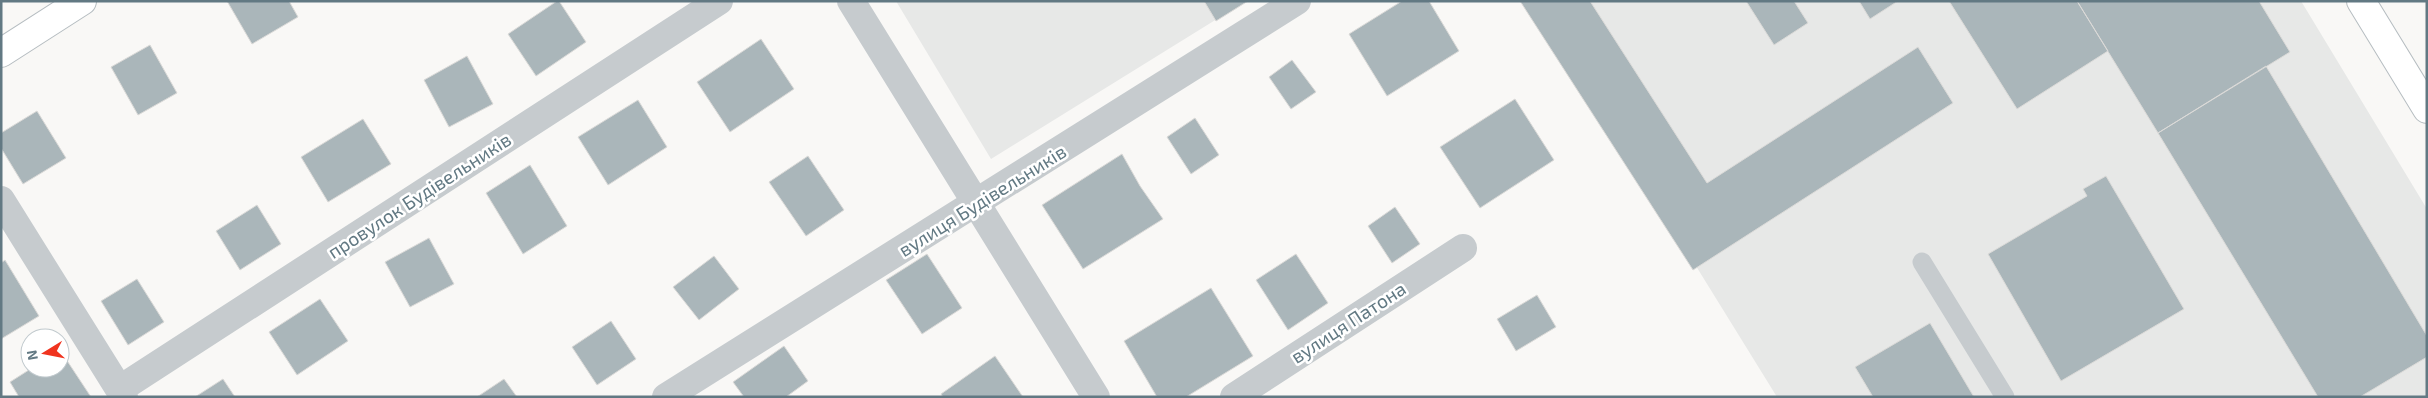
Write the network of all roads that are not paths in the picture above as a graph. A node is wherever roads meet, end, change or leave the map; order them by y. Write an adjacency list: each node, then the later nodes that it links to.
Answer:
1 (82, 1): 6 (street)
2 (719, 1): 12 (street, провулок Будівельників)
3 (851, 1): 9 (street)
4 (1297, 1): 9 (street, вулиця Будівельників)
5 (2360, 1): 7 (street)
6 (1, 53)
7 (2427, 109)
8 (1, 200): 12 (street, провулок Будівельників)
9 (976, 204): 13 (street, вулиця Будівельників); 14 (street)
10 (1463, 248): 15 (street, вулиця Патона)
11 (1922, 262): 16 (lane)
12 (122, 393)
13 (666, 397)
14 (1096, 397)
15 (1234, 397)
16 (2005, 397)

